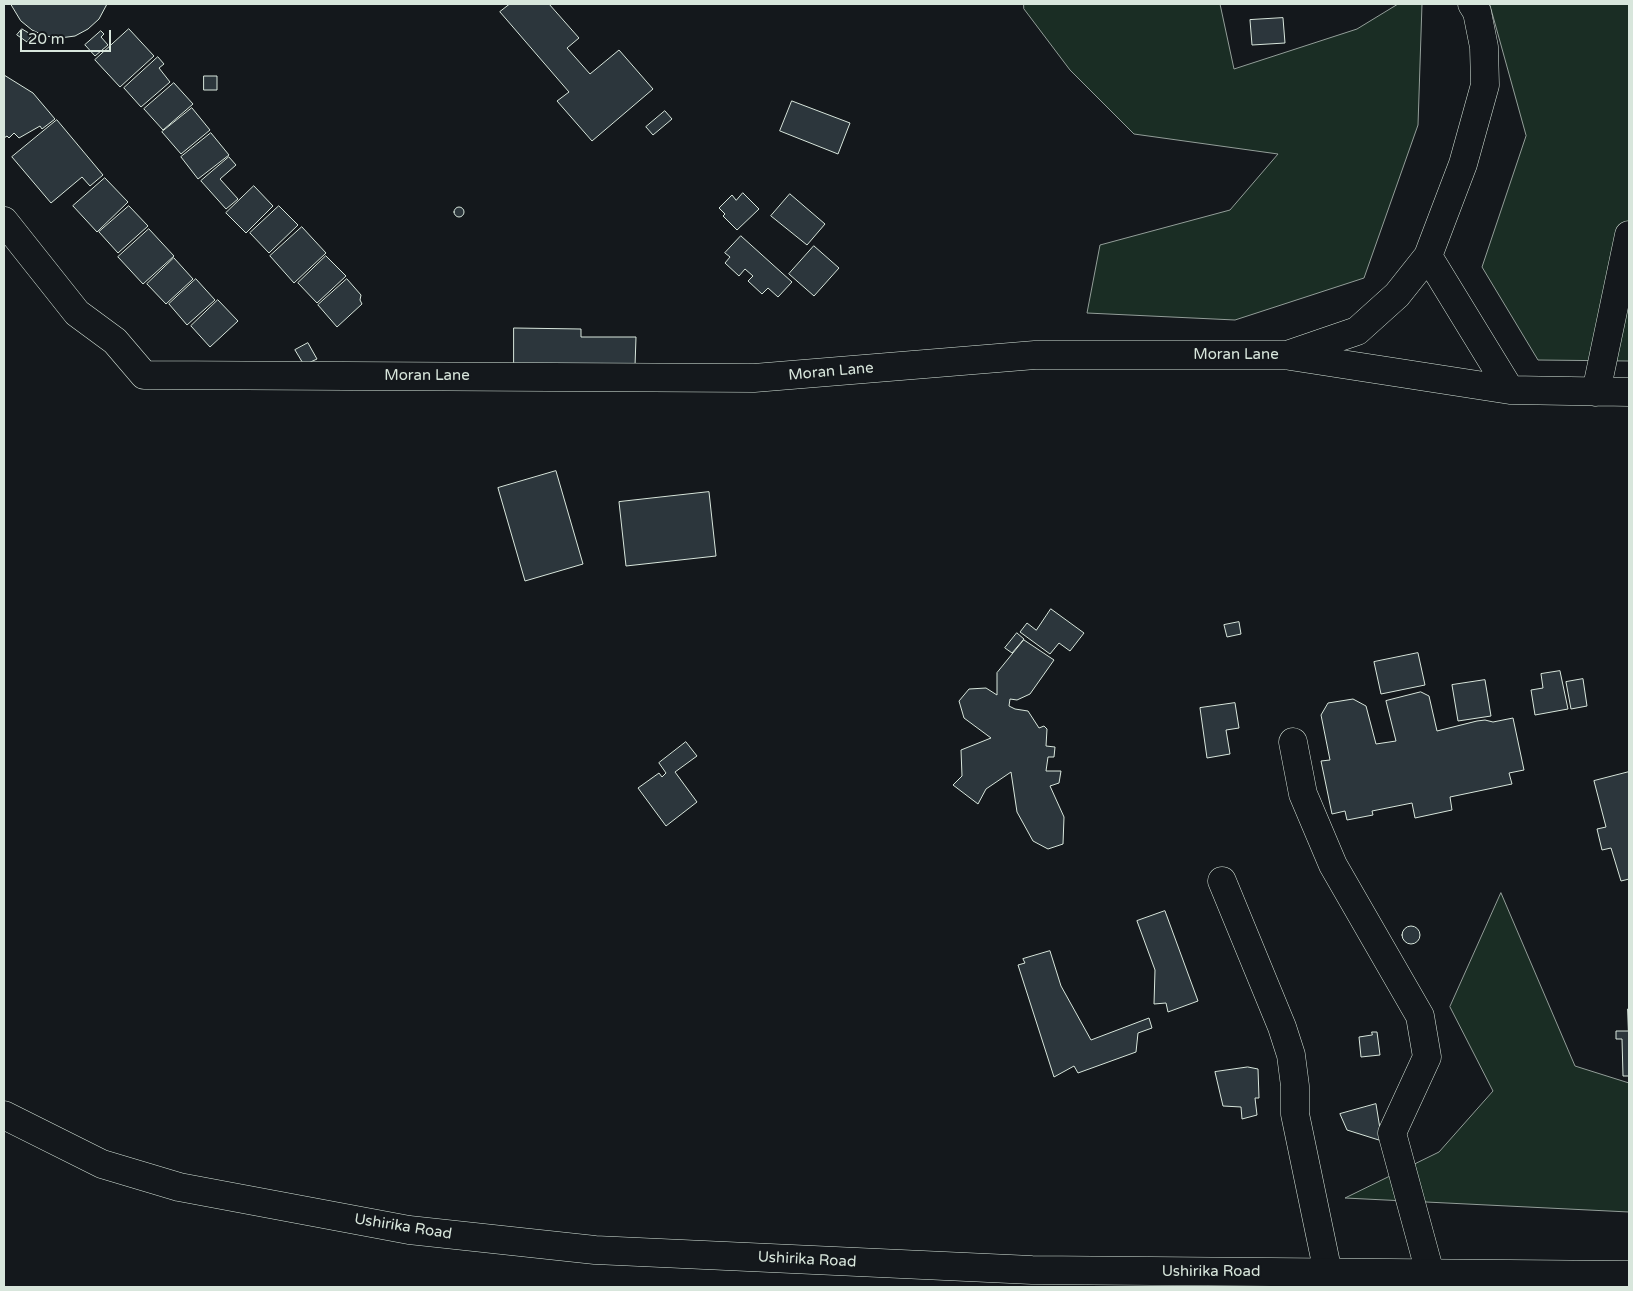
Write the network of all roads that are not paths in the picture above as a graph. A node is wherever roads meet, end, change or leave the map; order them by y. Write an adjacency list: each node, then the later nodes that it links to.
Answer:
1 (1472, 4): 4 (street, Moran Lane)
2 (4, 221): 5 (street, Moran Lane)
3 (1629, 235): 7 (street)
4 (1428, 256): 5 (street, Moran Lane); 6 (street)
5 (1287, 355): 6 (street)
6 (1510, 390): 7 (street)
7 (1596, 392): 8 (street)
8 (1629, 392)
9 (1293, 742): 13 (street)
10 (1222, 881): 12 (street)
11 (4, 1116): 12 (street, Ushirika Road)
12 (1328, 1273): 13 (street, Ushirika Road)
13 (1430, 1273): 14 (street, Ushirika Road)
14 (1629, 1275)

